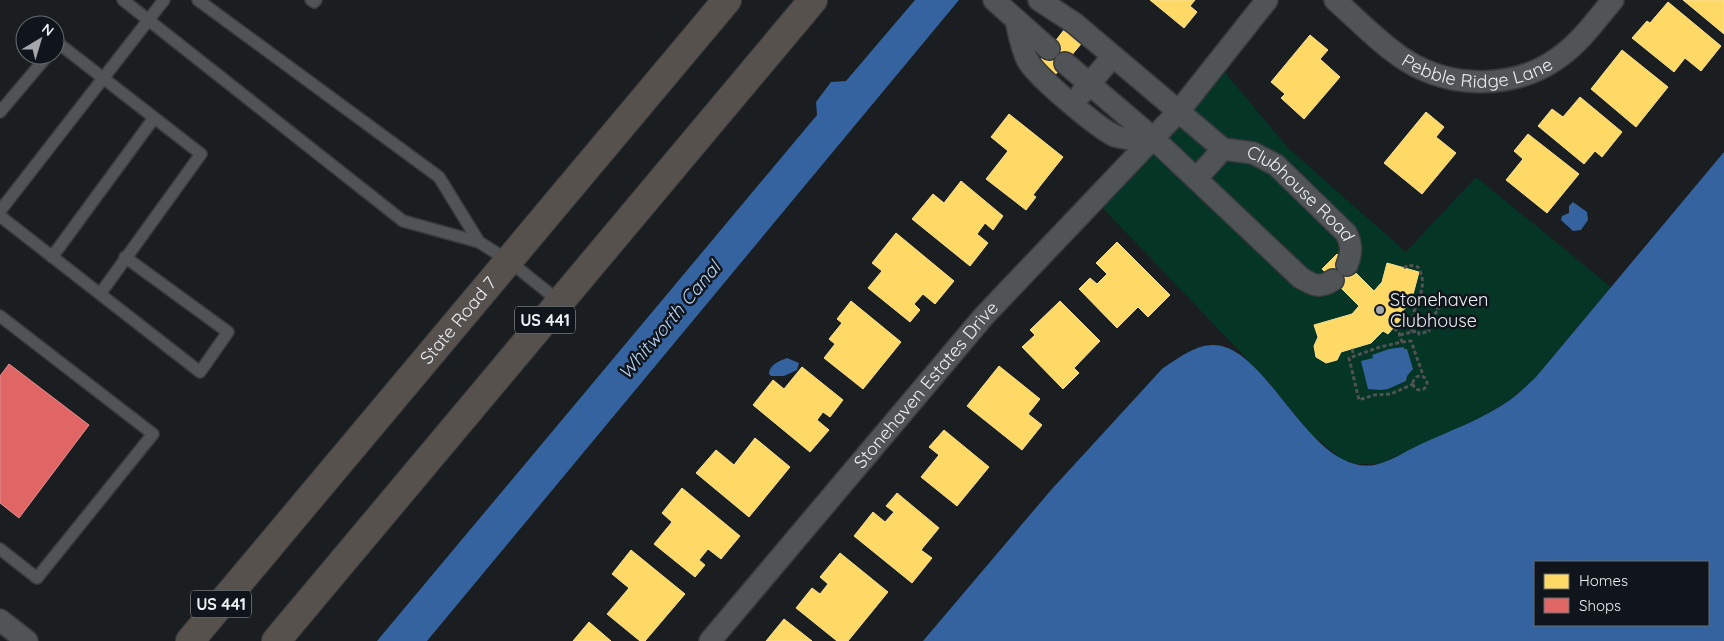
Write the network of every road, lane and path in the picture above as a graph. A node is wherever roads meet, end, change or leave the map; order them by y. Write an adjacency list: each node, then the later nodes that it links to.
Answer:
1 (123, 0): 15 (lane)
2 (164, 0): 15 (lane)
3 (198, 0): 33 (lane)
4 (310, 0): 5 (lane)
5 (316, 0)
6 (727, 0): 36 (main road, State Road 7 / US 441)
7 (794, 0): 23 (main road)
8 (813, 0): 23 (main road, US 441)
9 (994, 0): 14 (street)
10 (1039, 0): 18 (street)
11 (1267, 0): 26 (street, Stonehaven Estates Drive)
12 (1335, 0): 13 (street, Pebble Ridge Lane)
13 (1613, 0)
14 (1016, 20): 17 (street); 24 (street)
15 (148, 21): 21 (lane); 33 (lane)
16 (65, 48): 21 (lane)
17 (1049, 50)
18 (1113, 56): 22 (street); 26 (street)
19 (1065, 63): 22 (street)
20 (40, 65): 25 (lane)
21 (104, 78): 27 (lane); 31 (lane)
22 (1090, 84): 24 (street); 28 (street)
23 (742, 86): 42 (main road, US 441)
24 (1073, 104): 28 (street)
25 (0, 112)
26 (1179, 112): 28 (street, Stonehaven Estates Drive); 29 (street, Clubhouse Road)
27 (154, 118): 34 (lane); 35 (lane)
28 (1154, 139): 30 (street); 59 (street, Stonehaven Estates Drive)
29 (1223, 149): 30 (street, Clubhouse Road); 37 (street, Clubhouse Road)
30 (1196, 179): 39 (street)
31 (0, 211)
32 (0, 216): 34 (lane)
33 (479, 242): 36 (lane)
34 (52, 257): 40 (lane)
35 (125, 257): 40 (lane); 40 (lane)
36 (509, 261): 42 (lane); 52 (main road, State Road 7 / US 441)
37 (1347, 265)
38 (1404, 268): 41 (path)
39 (1333, 280)
40 (100, 294)
41 (1421, 294): 45 (path); 45 (path)
42 (560, 302): 58 (main road, US 441)
43 (0, 316): 53 (lane)
44 (1394, 328): 46 (path)
45 (1412, 332): 46 (path)
46 (1400, 335): 47 (path)
47 (1402, 342): 49 (path); 50 (path)
48 (1352, 349): 49 (path)
49 (1354, 356): 51 (path)
50 (1423, 376): 51 (path); 51 (path)
51 (1413, 384)
52 (309, 498): 56 (main road, State Road 7 / US 441); 57 (main road)
53 (0, 549)
54 (0, 620): 55 (street)
55 (27, 641)
56 (190, 641)
57 (215, 641)
58 (276, 641)
59 (710, 641)

